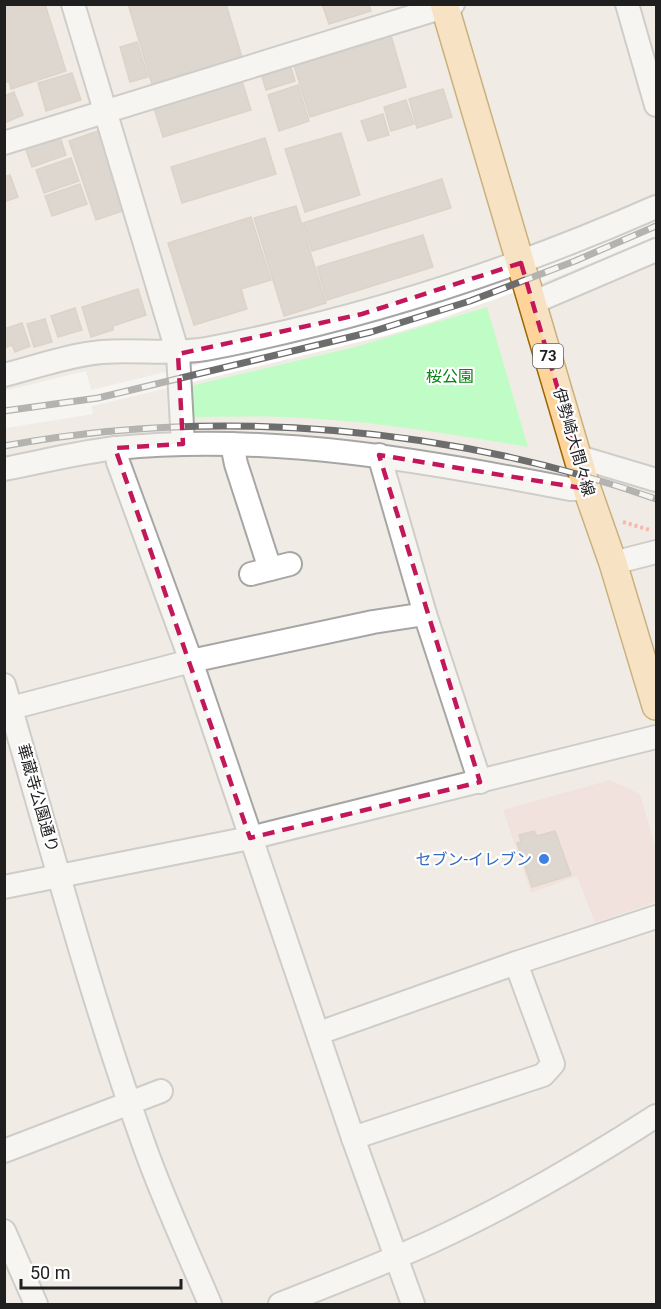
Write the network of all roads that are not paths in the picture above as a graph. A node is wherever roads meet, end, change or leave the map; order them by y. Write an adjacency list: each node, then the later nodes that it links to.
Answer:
1 (73, 4): 5 (street)
2 (627, 4): 4 (street)
3 (447, 5): 5 (street); 9 (main road, 伊勢崎大間々線 / 73)
4 (657, 105)
5 (105, 111): 6 (street); 11 (street)
6 (4, 142)
7 (657, 207): 9 (street)
8 (657, 250): 10 (street)
9 (521, 263): 10 (main road, 伊勢崎大間々線 / 73); 11 (street)
10 (532, 303): 17 (main road, 伊勢崎大間々線 / 73)
11 (178, 354): 12 (street); 13 (street)
12 (4, 375)
13 (183, 444): 14 (street); 15 (street)
14 (232, 444): 16 (street); 23 (street)
15 (115, 448): 18 (street); 25 (street)
16 (379, 454): 20 (street); 24 (street)
17 (579, 457): 19 (street); 20 (main road, 伊勢崎大間々線 / 73)
18 (4, 469)
19 (657, 480)
20 (587, 489): 22 (main road, 伊勢崎大間々線 / 73)
21 (657, 552): 22 (street)
22 (613, 563): 27 (main road, 伊勢崎大間々線 / 73)
23 (270, 569)
24 (425, 614): 25 (street); 30 (street)
25 (191, 661): 28 (street); 31 (street)
26 (4, 685): 28 (street, 華蔵寺公園通り)
27 (657, 706)
28 (11, 708): 32 (street, 華蔵寺公園通り)
29 (657, 737): 30 (street)
30 (480, 782): 31 (street)
31 (250, 838): 32 (street); 36 (street)
32 (60, 876): 33 (street); 38 (street, 華蔵寺公園通り)
33 (4, 887)
34 (657, 917): 35 (street)
35 (516, 963): 36 (street); 40 (street)
36 (319, 1032): 40 (street)
37 (162, 1091): 38 (street)
38 (129, 1102): 41 (street); 45 (street, 華蔵寺公園通り)
39 (657, 1116): 43 (street)
40 (353, 1138): 43 (street)
41 (4, 1151)
42 (4, 1231): 44 (street)
43 (395, 1258): 46 (street); 47 (street)
44 (36, 1305)
45 (210, 1305)
46 (280, 1305)
47 (413, 1305)

